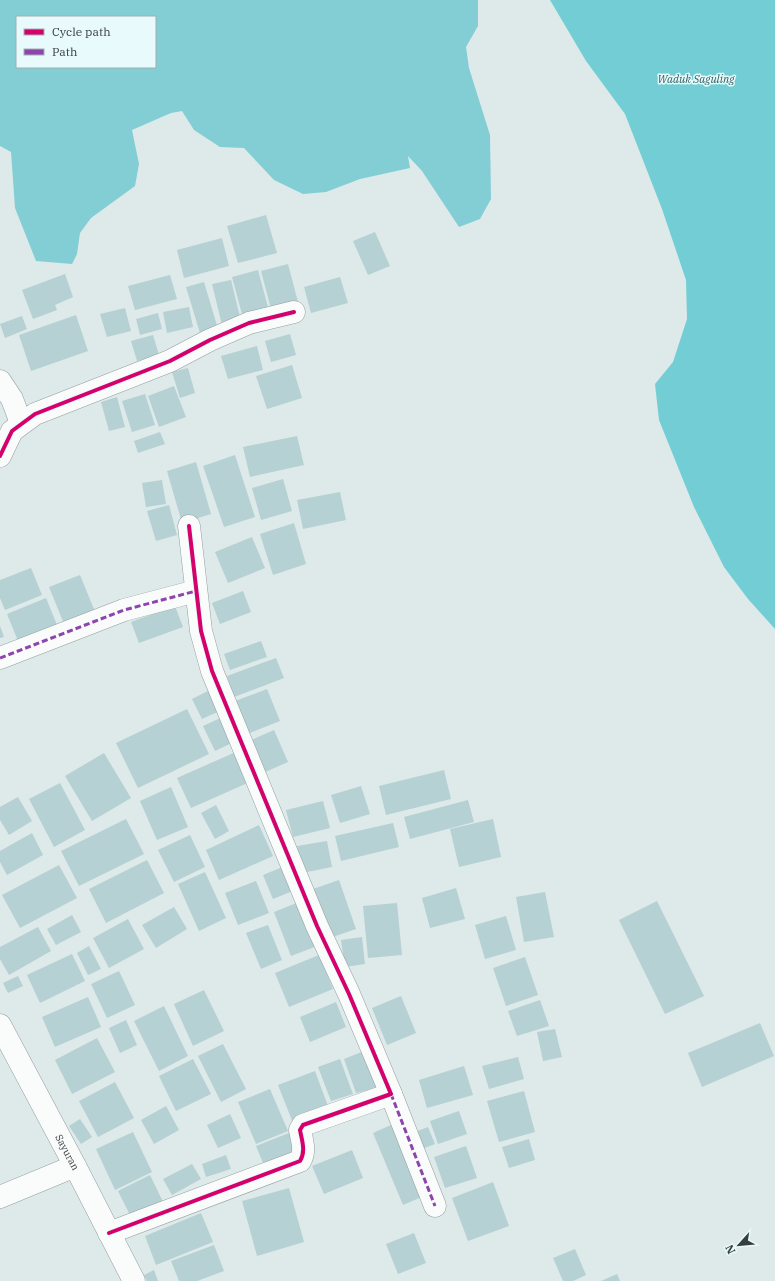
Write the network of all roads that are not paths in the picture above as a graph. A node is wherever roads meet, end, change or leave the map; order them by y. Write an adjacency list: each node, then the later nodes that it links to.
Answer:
1 (294, 312): 3 (street)
2 (0, 381): 3 (street)
3 (21, 423): 4 (street)
4 (0, 456)
5 (189, 526): 6 (street)
6 (196, 591): 7 (street); 9 (street)
7 (0, 658)
8 (0, 1025): 10 (street, Sayuran)
9 (391, 1094): 12 (street); 13 (street)
10 (75, 1166): 11 (street); 13 (street, Sayuran)
11 (0, 1197)
12 (435, 1206)
13 (109, 1233): 14 (street, Sayuran)
14 (134, 1281)

